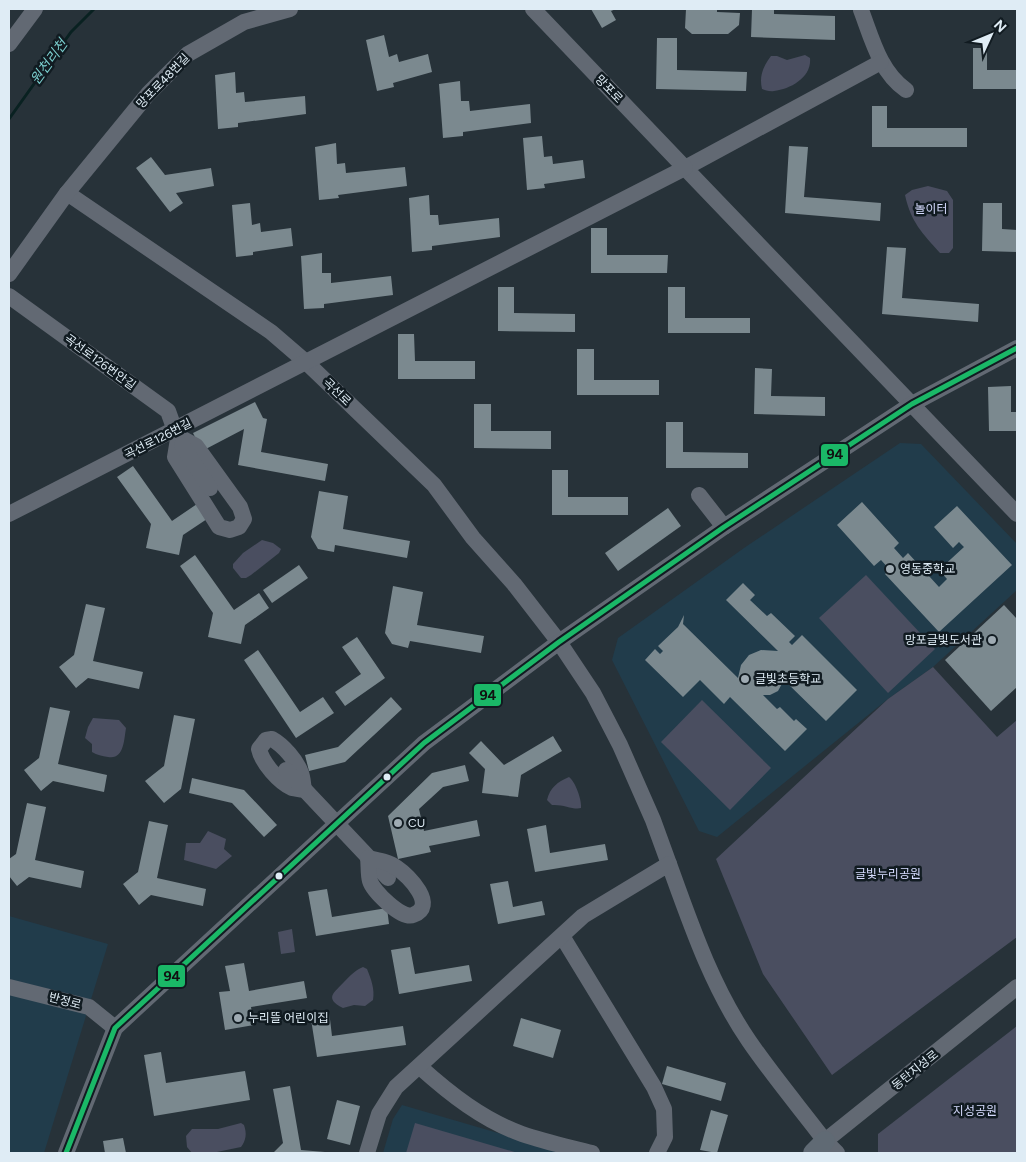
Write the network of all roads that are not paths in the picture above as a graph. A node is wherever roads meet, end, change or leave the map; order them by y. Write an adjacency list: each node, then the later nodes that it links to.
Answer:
1 (35, 9): 5 (street)
2 (290, 9): 9 (street, 망포로48번길)
3 (533, 9): 8 (street, 망포로)
4 (861, 10): 6 (street)
5 (9, 44)
6 (881, 62): 7 (street); 8 (street, 곡선로126번길)
7 (906, 90)
8 (685, 168): 13 (street, 곡선로126번길); 14 (street, 망포로)
9 (67, 193): 10 (street); 13 (street, 곡선로)
10 (9, 274)
11 (9, 296): 15 (street, 곡선로126번안길)
12 (1017, 348): 14 (street)
13 (307, 363): 15 (street, 곡선로126번길); 21 (street, 곡선로)
14 (912, 404): 19 (street, 망포로); 20 (street)
15 (175, 433): 15 (street); 16 (street, 곡선로126번안길); 18 (street, 곡선로126번길)
16 (210, 488)
17 (700, 495): 20 (street)
18 (9, 514)
19 (1017, 514)
20 (724, 527): 21 (street)
21 (559, 642): 23 (street); 24 (street, 곡선로)
22 (286, 770): 23 (street)
23 (336, 824): 25 (street); 29 (street)
24 (669, 864): 26 (street); 31 (street, 곡선로)
25 (388, 878)
26 (562, 936): 30 (street); 35 (street)
27 (9, 987): 29 (street, 반정로)
28 (1017, 988): 31 (street, 동탄지성로)
29 (115, 1028): 32 (street)
30 (420, 1067): 33 (street); 34 (street)
31 (825, 1149)
32 (66, 1153)
33 (367, 1153)
34 (592, 1153)
35 (657, 1153)

